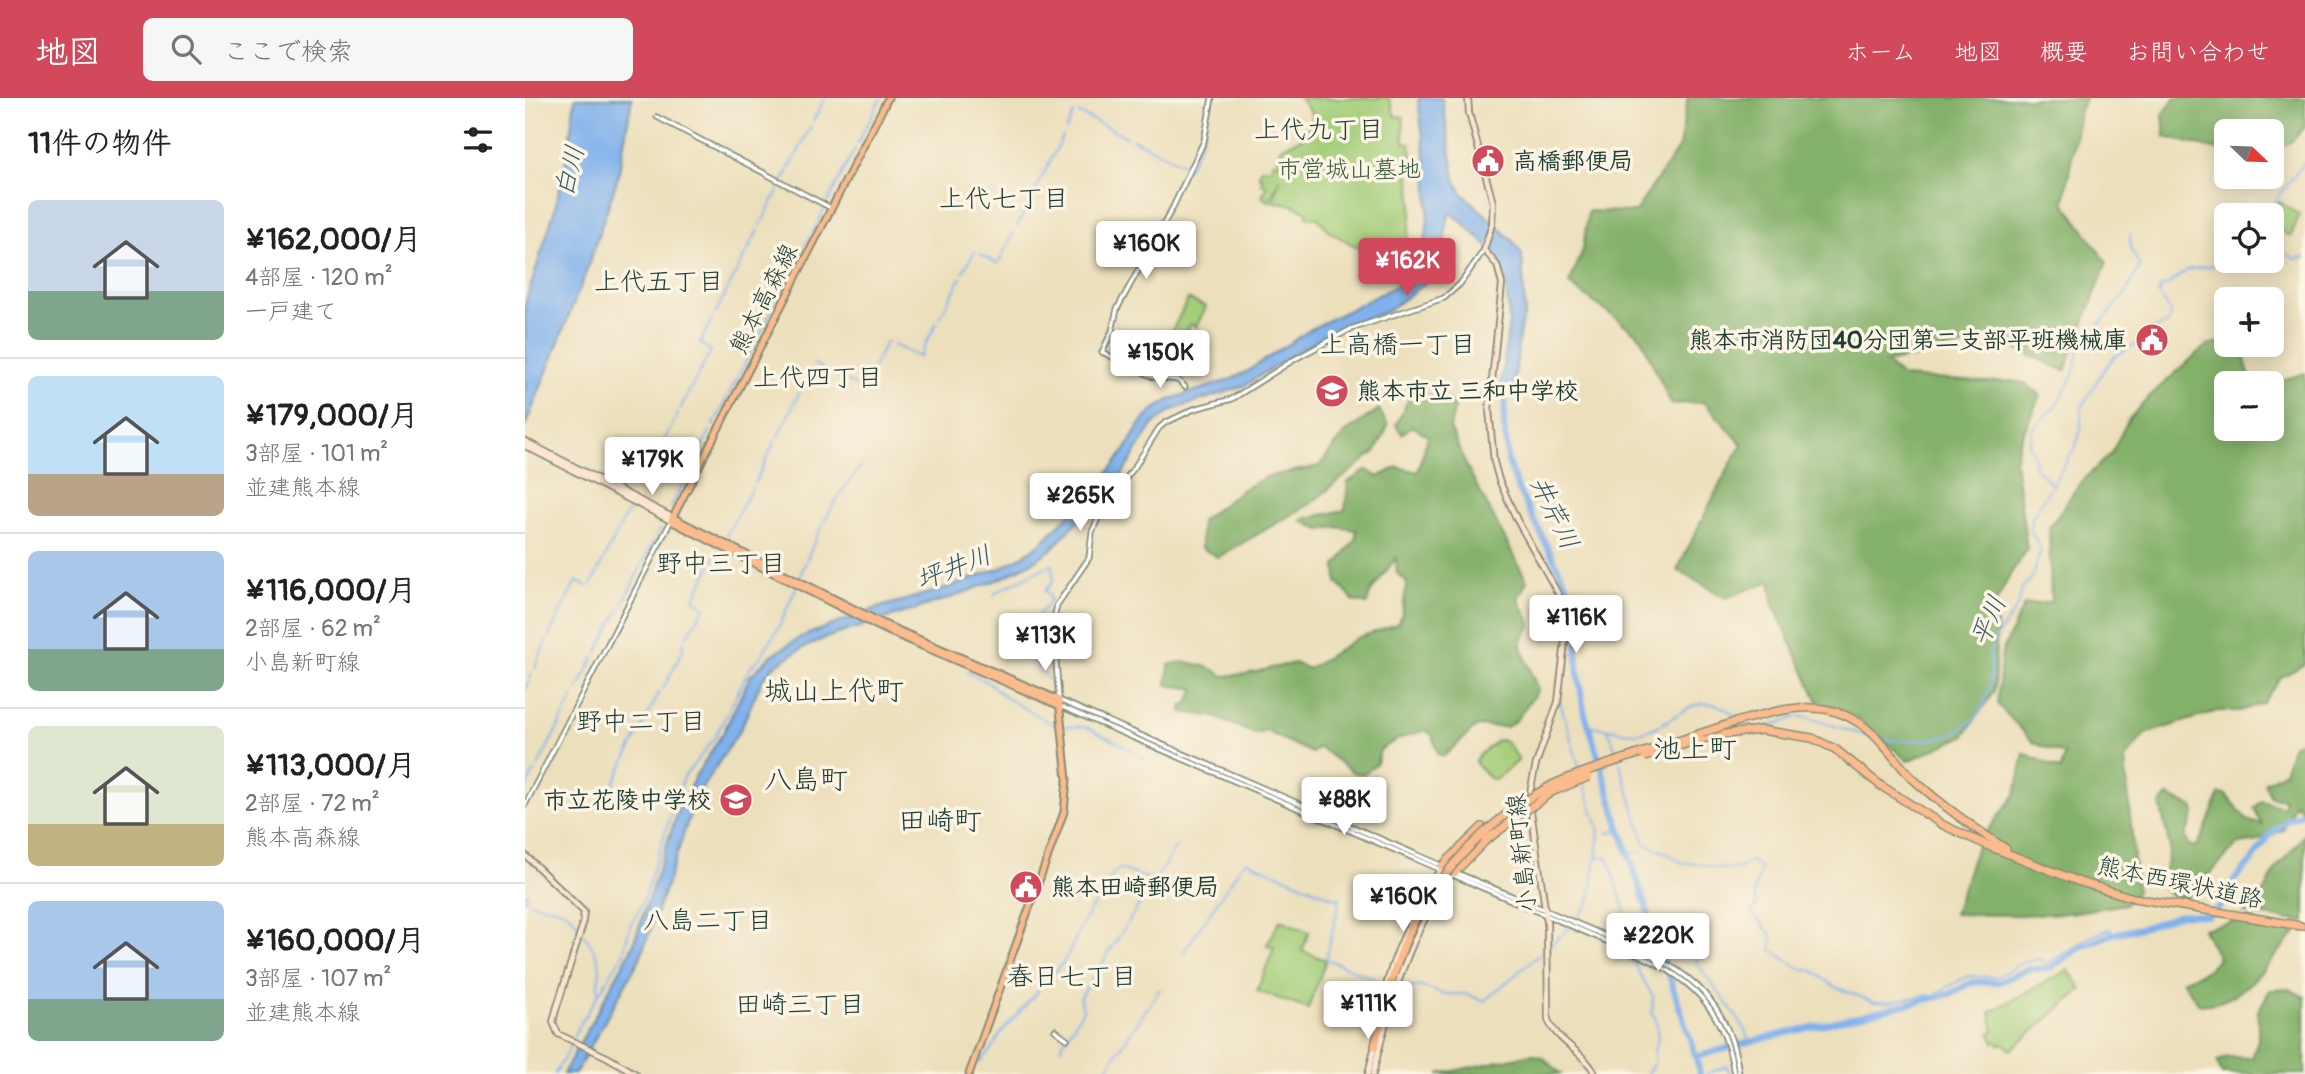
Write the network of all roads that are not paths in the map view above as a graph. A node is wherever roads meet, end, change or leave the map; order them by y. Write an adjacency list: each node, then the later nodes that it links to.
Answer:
1 (888, 98): 5 (main road, 熊本高森線)
2 (1212, 98): 7 (street)
3 (1468, 98): 6 (main road)
4 (657, 117): 5 (street)
5 (831, 208): 9 (main road, 熊本高森線)
6 (1485, 248): 11 (street); 18 (main road, 小島新町線)
7 (1185, 387)
8 (525, 444): 9 (main road)
9 (671, 519): 10 (main road); 10 (main road); 13 (street)
10 (885, 627): 11 (main road)
11 (1060, 703): 16 (street); 26 (main road)
12 (1555, 787): 15 (highway, bridge); 15 (highway, bridge); 16 (highway, bridge); 17 (highway, bridge); 19 (highway, bridge)
13 (525, 805)
14 (525, 855): 25 (main road)
15 (2015, 855): 20 (highway, 熊本西環状道路)
16 (1441, 868): 17 (street); 24 (main road)
17 (1454, 874): 18 (street); 21 (main road)
18 (1545, 912): 28 (main road, 小島新町線); 29 (street)
19 (1418, 918): 21 (highway); 24 (highway)
20 (2301, 926)
21 (1387, 1014): 27 (main road)
22 (1055, 1030): 23 (street)
23 (1067, 1039)
24 (1375, 1046): 27 (main road)
25 (636, 1074)
26 (969, 1074)
27 (1371, 1074)
28 (1595, 1074)
29 (1737, 1074)

